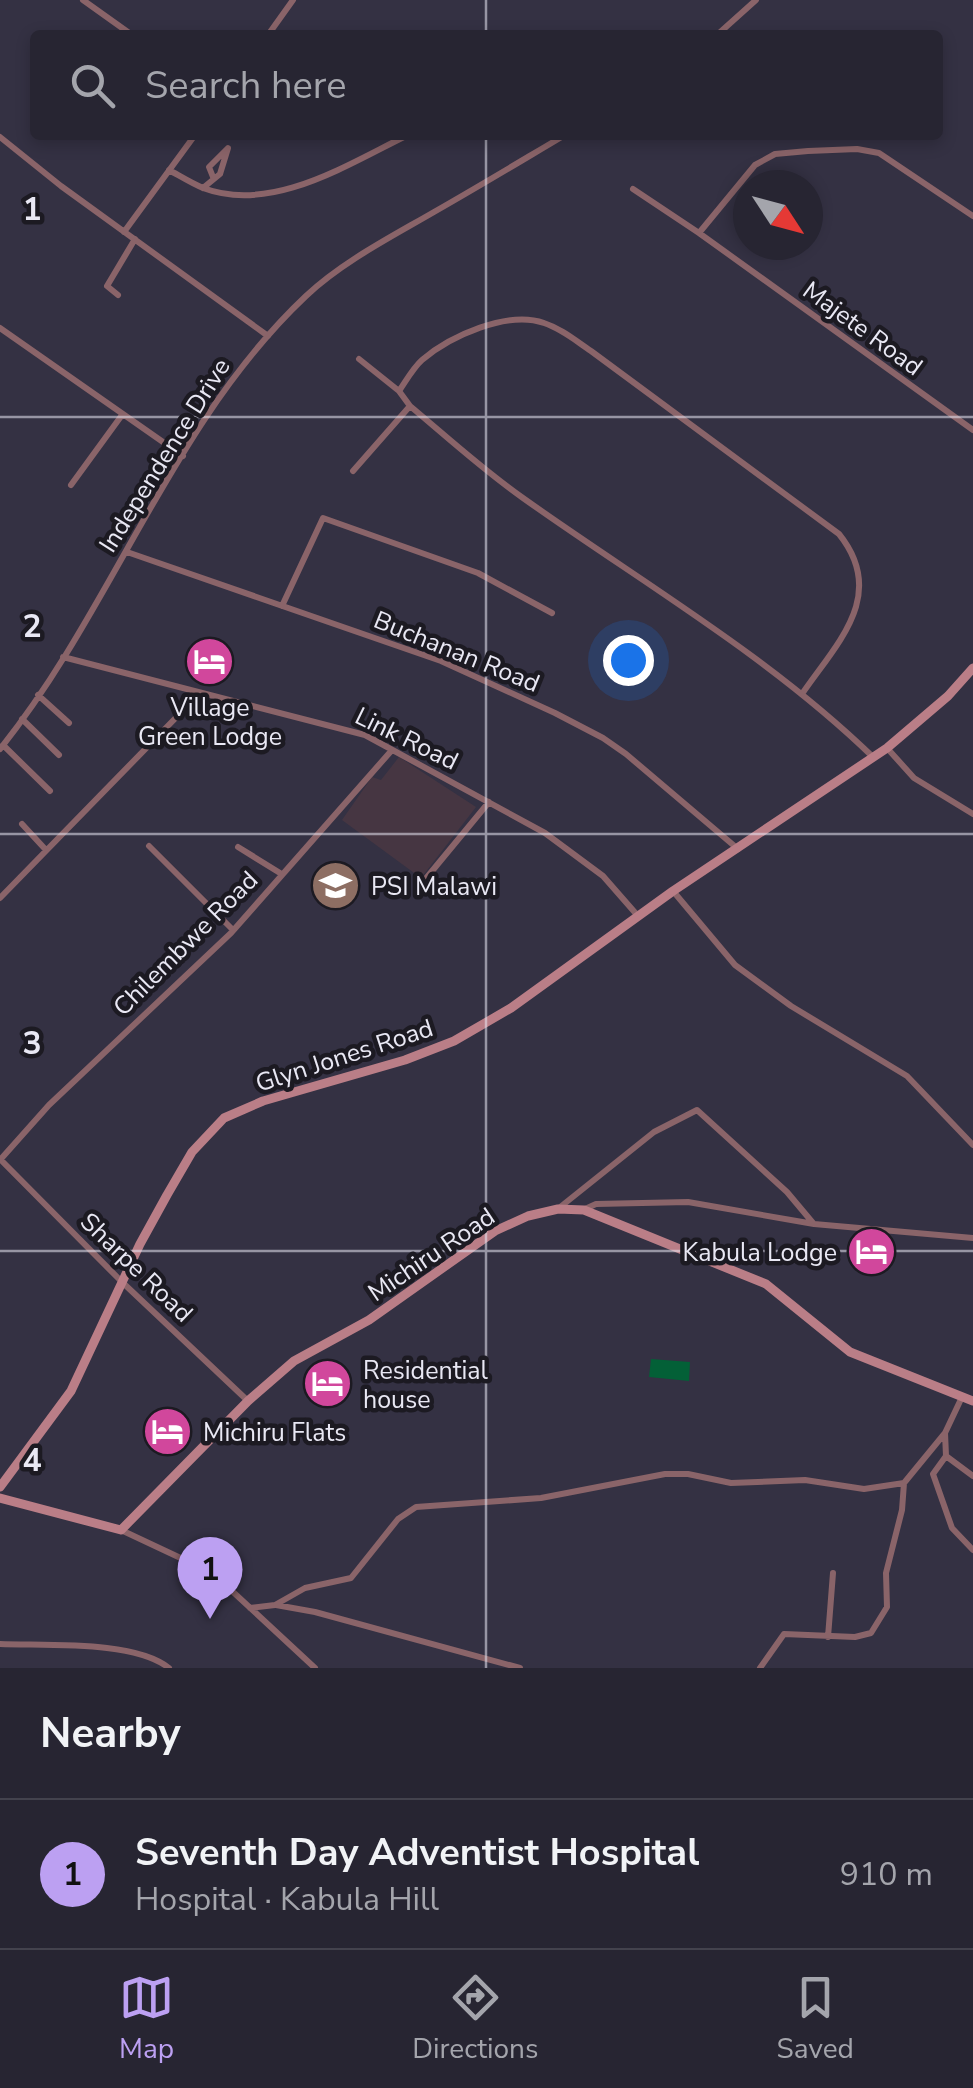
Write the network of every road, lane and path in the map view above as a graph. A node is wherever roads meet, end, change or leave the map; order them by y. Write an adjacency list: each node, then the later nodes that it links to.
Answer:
1 (83, 0): 4 (street)
2 (292, 0): 5 (street)
3 (756, 0): 6 (street)
4 (125, 30)
5 (271, 30)
6 (723, 30)
7 (0, 138): 16 (street)
8 (191, 140): 11 (street)
9 (398, 140): 13 (street)
10 (557, 140): 21 (street, Independence Drive)
11 (169, 170): 13 (street); 16 (street)
12 (213, 177): 13 (street)
13 (204, 188)
14 (633, 189): 17 (street, Majete Road)
15 (973, 216): 17 (street)
16 (124, 232): 18 (street)
17 (699, 232): 26 (street, Majete Road)
18 (135, 239): 19 (street); 21 (street)
19 (118, 295)
20 (0, 328): 25 (street)
21 (268, 336): 27 (street, Independence Drive)
22 (359, 359): 23 (street)
23 (400, 391): 24 (street); 36 (street)
24 (410, 406): 28 (street); 36 (street)
25 (122, 414): 27 (street); 29 (street)
26 (973, 430)
27 (182, 456): 30 (street, Independence Drive)
28 (354, 471)
29 (71, 485)
30 (126, 552): 31 (street, Buchanan Road); 33 (street, Independence Drive)
31 (282, 606): 32 (street); 51 (street, Buchanan Road)
32 (552, 613)
33 (64, 657): 35 (street, Link Road); 37 (street, Independence Drive)
34 (973, 668): 41 (street, Glyn Jones Road)
35 (200, 693): 42 (street, Link Road); 52 (street)
36 (802, 694): 44 (street)
37 (38, 695): 38 (street, Independence Drive); 39 (street)
38 (22, 719): 40 (street, Independence Drive); 43 (street)
39 (70, 724)
40 (2, 747): 45 (street)
41 (887, 748): 44 (street, Glyn Jones Road); 47 (street)
42 (392, 750): 46 (street, Link Road); 53 (street, Chilembwe Road)
43 (60, 754)
44 (873, 757): 51 (street, Glyn Jones Road)
45 (50, 790)
46 (489, 802): 54 (street); 57 (street, Link Road)
47 (973, 814)
48 (22, 824): 52 (street)
49 (149, 846): 58 (street)
50 (238, 847): 53 (street)
51 (738, 849): 55 (street, Glyn Jones Road)
52 (46, 850): 56 (street)
53 (280, 873): 58 (street, Chilembwe Road)
54 (423, 882)
55 (673, 891): 57 (street, Glyn Jones Road); 59 (street)
56 (0, 898)
57 (638, 916): 65 (street, Glyn Jones Road)
58 (233, 930): 60 (street, Chilembwe Road)
59 (973, 1145)
60 (0, 1160): 65 (street, Sharpe Road)
61 (558, 1208): 62 (street, Michiru Road); 63 (street); 67 (street, Michiru Road)
62 (584, 1210): 63 (street); 66 (street, Michiru Road)
63 (814, 1224): 64 (street)
64 (973, 1238)
65 (122, 1282): 67 (street, Sharpe Road); 72 (street, Glyn Jones Road)
66 (968, 1399): 68 (street)
67 (248, 1401): 74 (street, Michiru Road)
68 (945, 1432): 69 (street); 71 (street)
69 (946, 1456): 70 (street); 75 (street)
70 (973, 1476)
71 (904, 1483): 77 (street); 79 (street)
72 (0, 1487)
73 (0, 1498): 74 (street)
74 (120, 1530): 78 (street)
75 (973, 1550)
76 (833, 1574): 79 (street)
77 (275, 1605): 78 (street); 83 (street)
78 (250, 1608): 82 (street)
79 (828, 1636): 84 (street)
80 (0, 1644): 81 (street)
81 (169, 1668)
82 (314, 1668)
83 (520, 1668)
84 (760, 1668)

